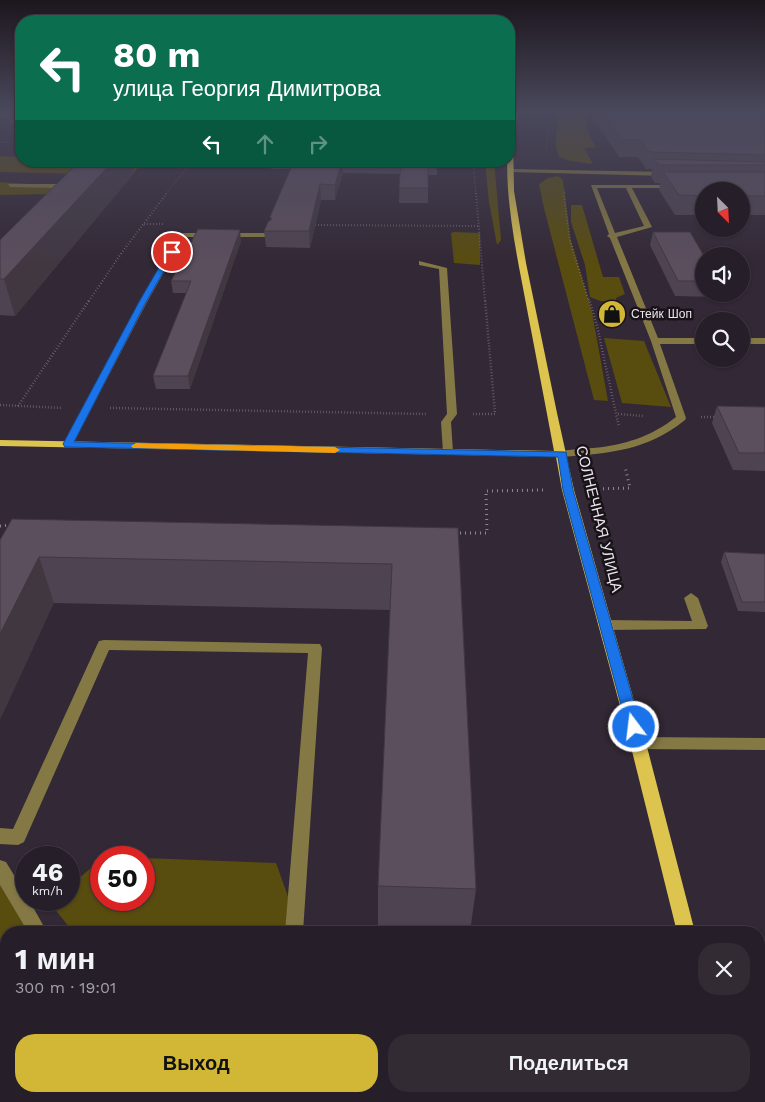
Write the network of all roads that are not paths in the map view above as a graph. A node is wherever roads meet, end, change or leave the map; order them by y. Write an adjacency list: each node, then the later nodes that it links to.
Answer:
1 (511, 167): 2 (main road, СОЛНЕЧНАЯ УЛИЦА)
2 (511, 170): 3 (street); 20 (main road, СОЛНЕЧНАЯ УЛИЦА)
3 (667, 174): 4 (street); 7 (street)
4 (677, 174)
5 (10, 185): 9 (street)
6 (628, 186): 7 (street); 11 (street); 11 (street)
7 (677, 186): 8 (street)
8 (687, 186)
9 (52, 194)
10 (268, 235): 18 (street)
11 (611, 236): 13 (street)
12 (422, 264): 19 (street)
13 (655, 341): 14 (street); 20 (street)
14 (695, 341)
15 (750, 341): 16 (street)
16 (765, 341)
17 (1, 444): 18 (main road)
18 (68, 444): 19 (main road)
19 (448, 452): 20 (main road)
20 (562, 454): 22 (main road, СОЛНЕЧНАЯ УЛИЦА)
21 (690, 598): 22 (street)
22 (605, 625): 23 (main road, СОЛНЕЧНАЯ УЛИЦА)
23 (638, 743): 24 (street); 29 (main road, СОЛНЕЧНАЯ УЛИЦА)
24 (765, 744)
25 (0, 836): 28 (street)
26 (0, 868): 27 (street)
27 (34, 926)
28 (294, 926)
29 (684, 926)

